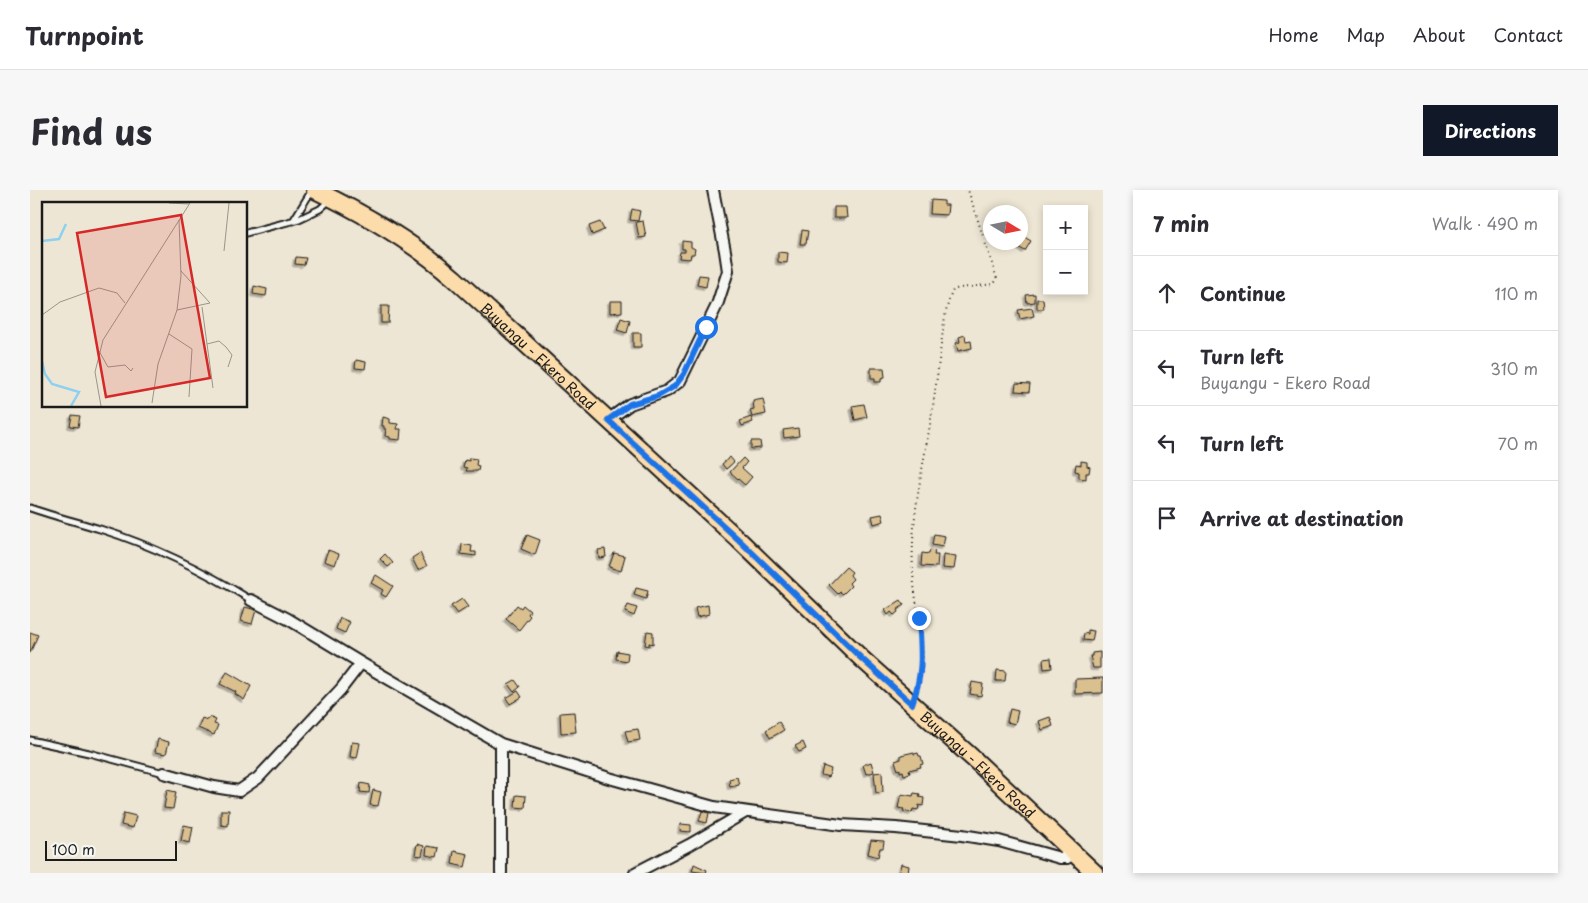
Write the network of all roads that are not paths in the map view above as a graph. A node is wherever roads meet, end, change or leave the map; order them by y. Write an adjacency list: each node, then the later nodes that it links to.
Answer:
1 (314, 190): 3 (main road, Buyangu - Ekero Road); 4 (lane)
2 (713, 190): 6 (street)
3 (332, 198): 4 (lane); 6 (main road, Buyangu - Ekero Road)
4 (293, 221): 5 (lane)
5 (248, 233)
6 (608, 420): 14 (main road, Buyangu - Ekero Road)
7 (30, 508): 8 (lane)
8 (250, 600): 9 (street)
9 (361, 663): 11 (street); 12 (street)
10 (30, 740): 12 (lane)
11 (501, 744): 13 (street); 15 (street)
12 (164, 773)
13 (744, 813): 14 (street); 16 (street)
14 (1073, 854): 17 (main road, Buyangu - Ekero Road)
15 (502, 873)
16 (635, 873)
17 (1095, 873)

